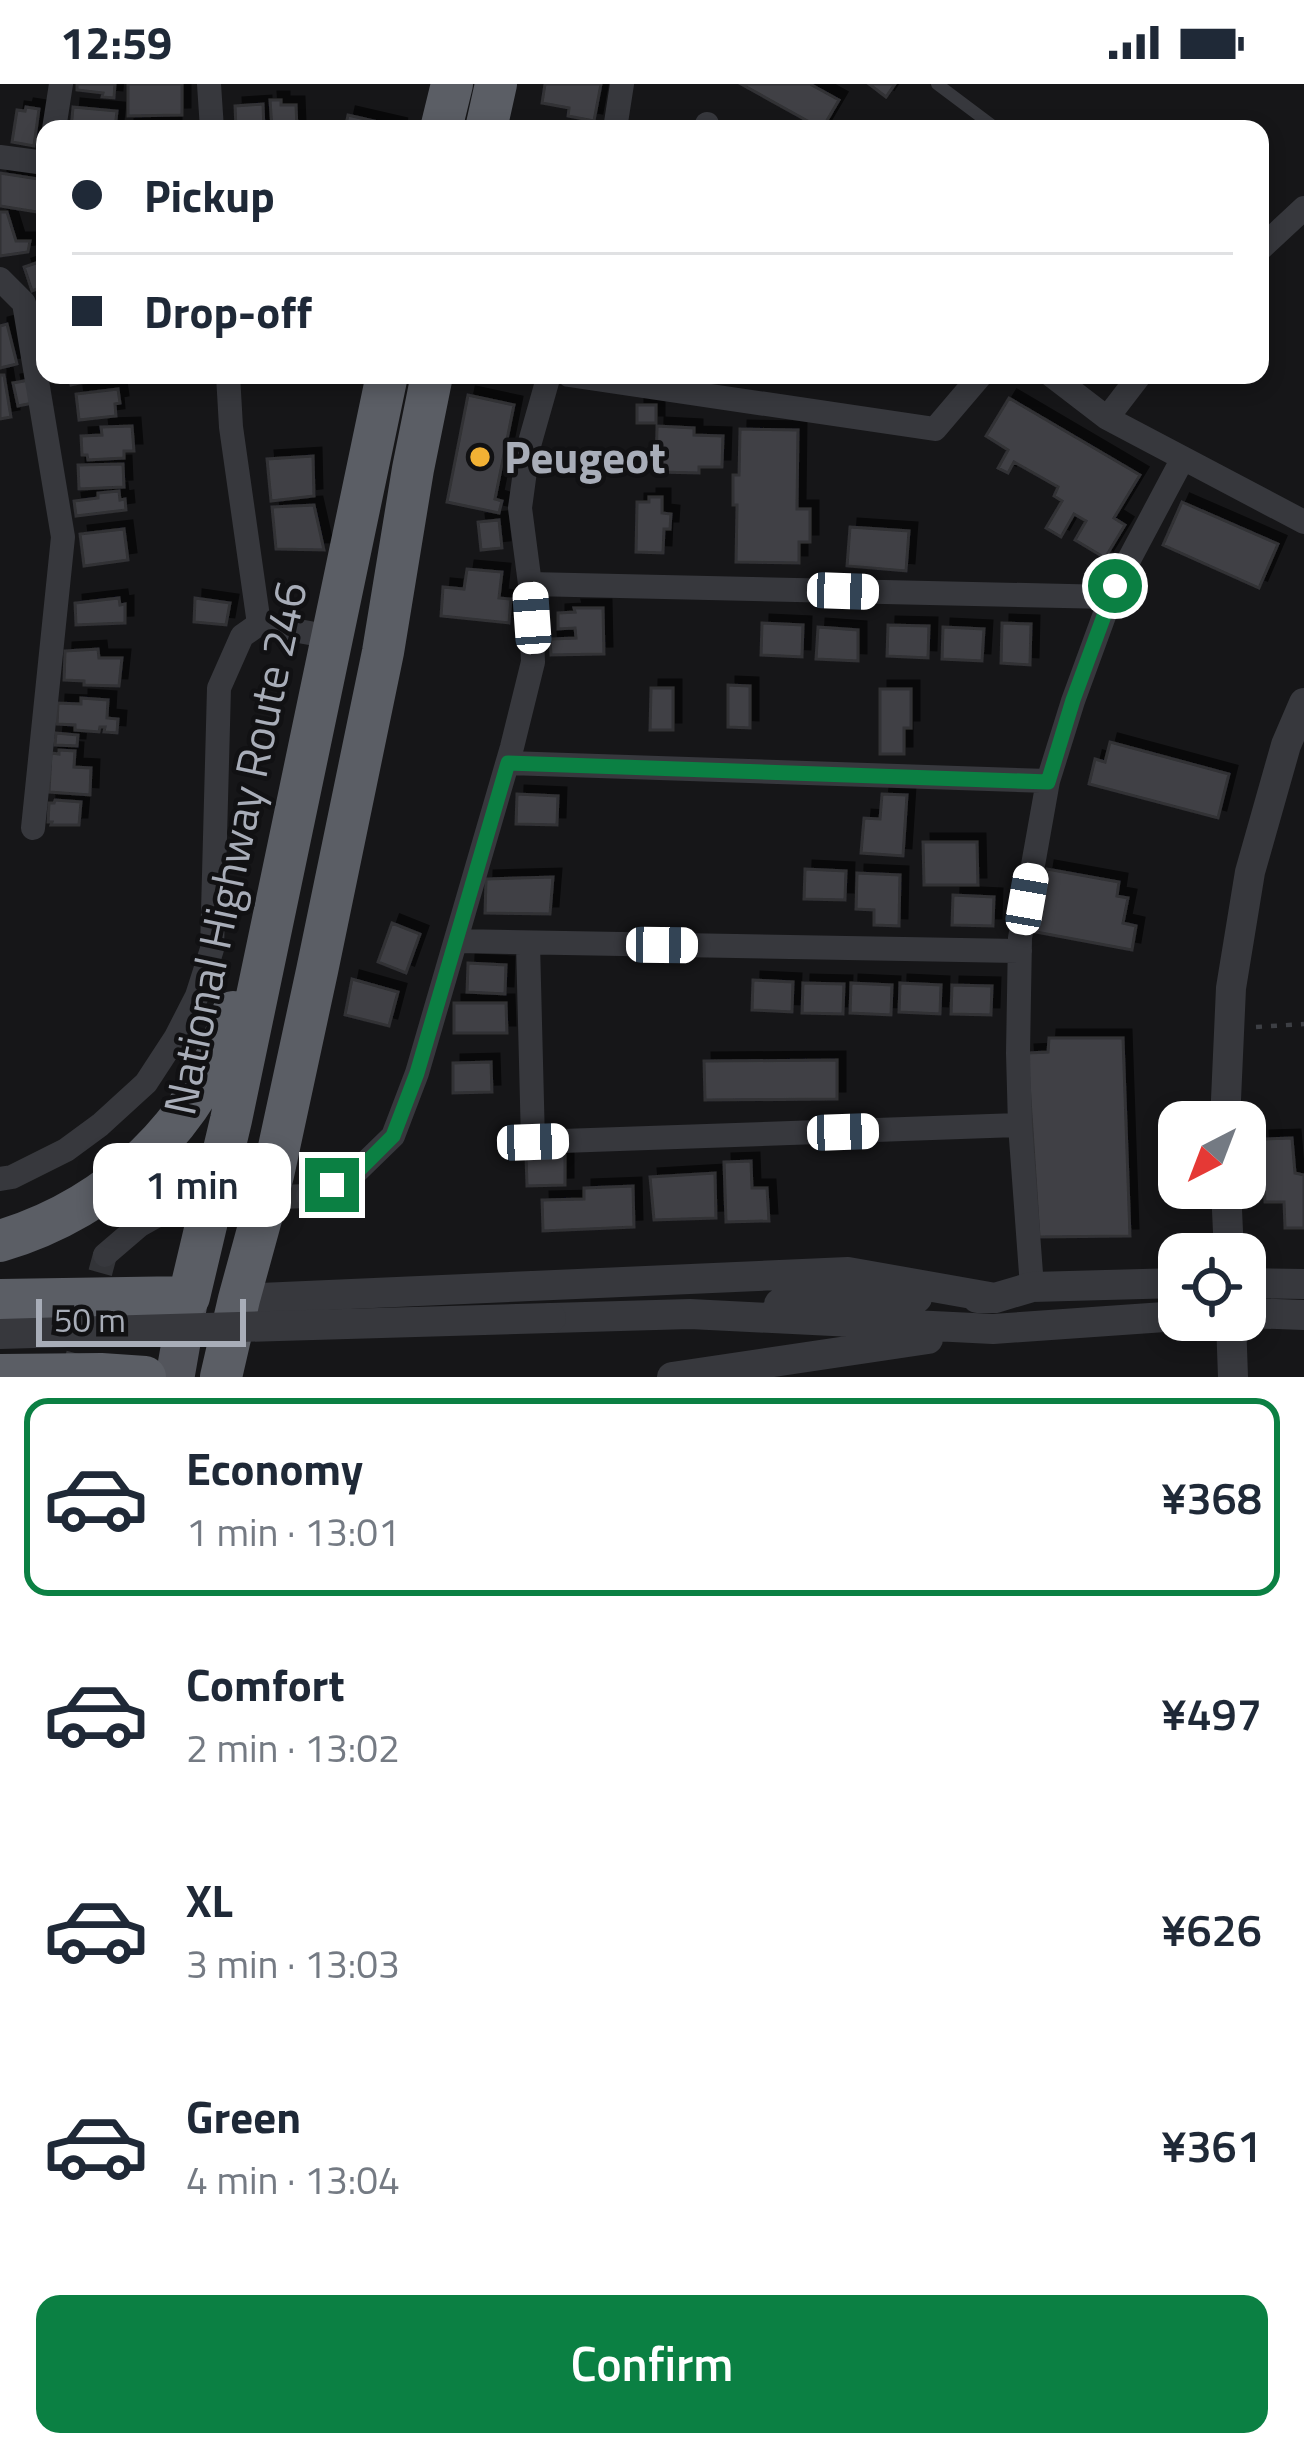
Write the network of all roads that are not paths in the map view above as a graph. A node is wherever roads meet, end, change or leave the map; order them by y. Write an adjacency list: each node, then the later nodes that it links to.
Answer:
1 (61, 84): 7 (street)
2 (209, 84): 8 (street)
3 (452, 84): 9 (highway)
4 (496, 84): 10 (highway)
5 (622, 84): 11 (street)
6 (937, 84): 12 (lane)
7 (55, 120)
8 (211, 120)
9 (443, 120)
10 (488, 120)
11 (616, 120)
12 (985, 120)
13 (0, 157): 14 (street)
14 (36, 162)
15 (1304, 208): 16 (street)
16 (1269, 241)
17 (0, 279): 18 (street)
18 (36, 375)
19 (38, 384): 39 (street)
20 (229, 384): 33 (street)
21 (385, 384): 34 (highway, National Highway Route 246)
22 (430, 384): 55 (highway)
23 (546, 384): 31 (street)
24 (630, 384): 25 (street)
25 (973, 384)
26 (1063, 384): 28 (street)
27 (1133, 384): 28 (street)
28 (1107, 418): 29 (street)
29 (1182, 460): 30 (street); 32 (street)
30 (1304, 523)
31 (530, 584): 32 (street); 37 (street)
32 (1111, 597): 38 (street)
33 (260, 624): 34 (street); 45 (street)
34 (332, 637): 36 (highway, National Highway Route 246)
35 (1304, 704): 43 (street)
36 (310, 742): 48 (highway); 54 (highway, National Highway Route 246)
37 (508, 763): 38 (street); 40 (street)
38 (1048, 782): 42 (street)
39 (33, 828)
40 (456, 940): 41 (street); 46 (street)
41 (528, 943): 42 (street); 44 (street)
42 (1020, 951): 44 (street)
43 (1226, 1101)
44 (1020, 1125): 53 (street)
45 (0, 1179)
46 (308, 1196)
47 (183, 1201): 49 (street)
48 (0, 1241)
49 (105, 1255)
50 (1266, 1283): 52 (street)
51 (1158, 1284): 53 (street)
52 (1304, 1284)
53 (1032, 1287): 57 (street)
54 (189, 1297): 55 (street); 56 (highway); 66 (main road)
55 (239, 1298): 57 (street); 67 (highway)
56 (0, 1300)
57 (994, 1313): 60 (street); 61 (street, bridge); 69 (street)
58 (1266, 1314): 59 (street)
59 (1304, 1315)
60 (1158, 1316)
61 (0, 1334)
62 (1232, 1341): 70 (street)
63 (0, 1375): 64 (highway)
64 (103, 1376): 65 (highway)
65 (145, 1377)
66 (175, 1377)
67 (221, 1377)
68 (672, 1377): 69 (street)
69 (688, 1377)
70 (1233, 1377)

